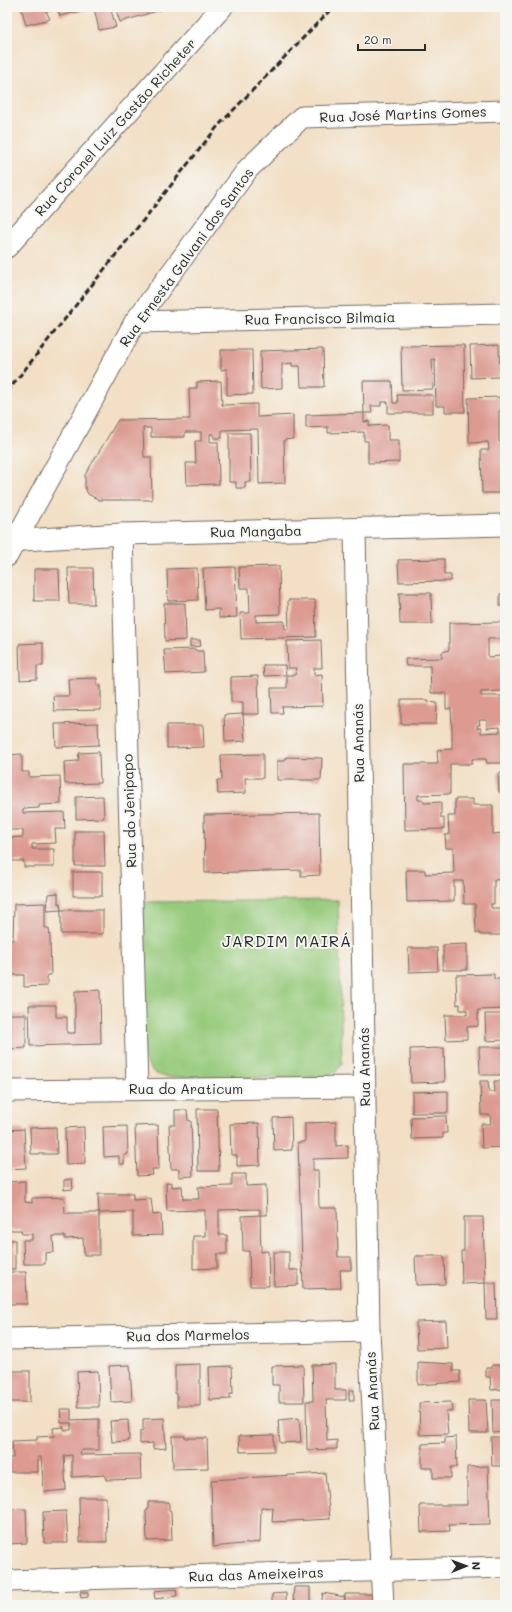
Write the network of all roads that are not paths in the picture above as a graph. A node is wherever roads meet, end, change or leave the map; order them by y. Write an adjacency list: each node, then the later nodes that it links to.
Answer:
1 (216, 10): 4 (street, Rua Coronel Luiz Gastão Richeter)
2 (505, 111): 3 (street, Rua José Martins Gomes)
3 (302, 118): 6 (street, Rua Ernesta Galvani dos Santos)
4 (7, 247)
5 (505, 314): 6 (street, Rua Francisco Bilmaia)
6 (135, 322): 10 (street, Rua Ernesta Galvani dos Santos)
7 (505, 526): 8 (street, Rua Mangaba)
8 (355, 529): 9 (street, Rua Mangaba); 11 (street, Rua Ananás)
9 (122, 534): 10 (street, Rua Mangaba); 12 (street, Rua do Jenipapo)
10 (10, 546)
11 (364, 1087): 12 (street, Rua do Araticum); 14 (street, Rua Ananás)
12 (137, 1088): 13 (street, Rua do Araticum)
13 (7, 1091)
14 (369, 1331): 15 (street, Rua dos Marmelos); 17 (street, Rua Ananás)
15 (7, 1339)
16 (505, 1567): 17 (street, Rua das Ameixeiras)
17 (381, 1570): 18 (street, Rua das Ameixeiras); 19 (street, Rua Ananás)
18 (7, 1581)
19 (383, 1605)

